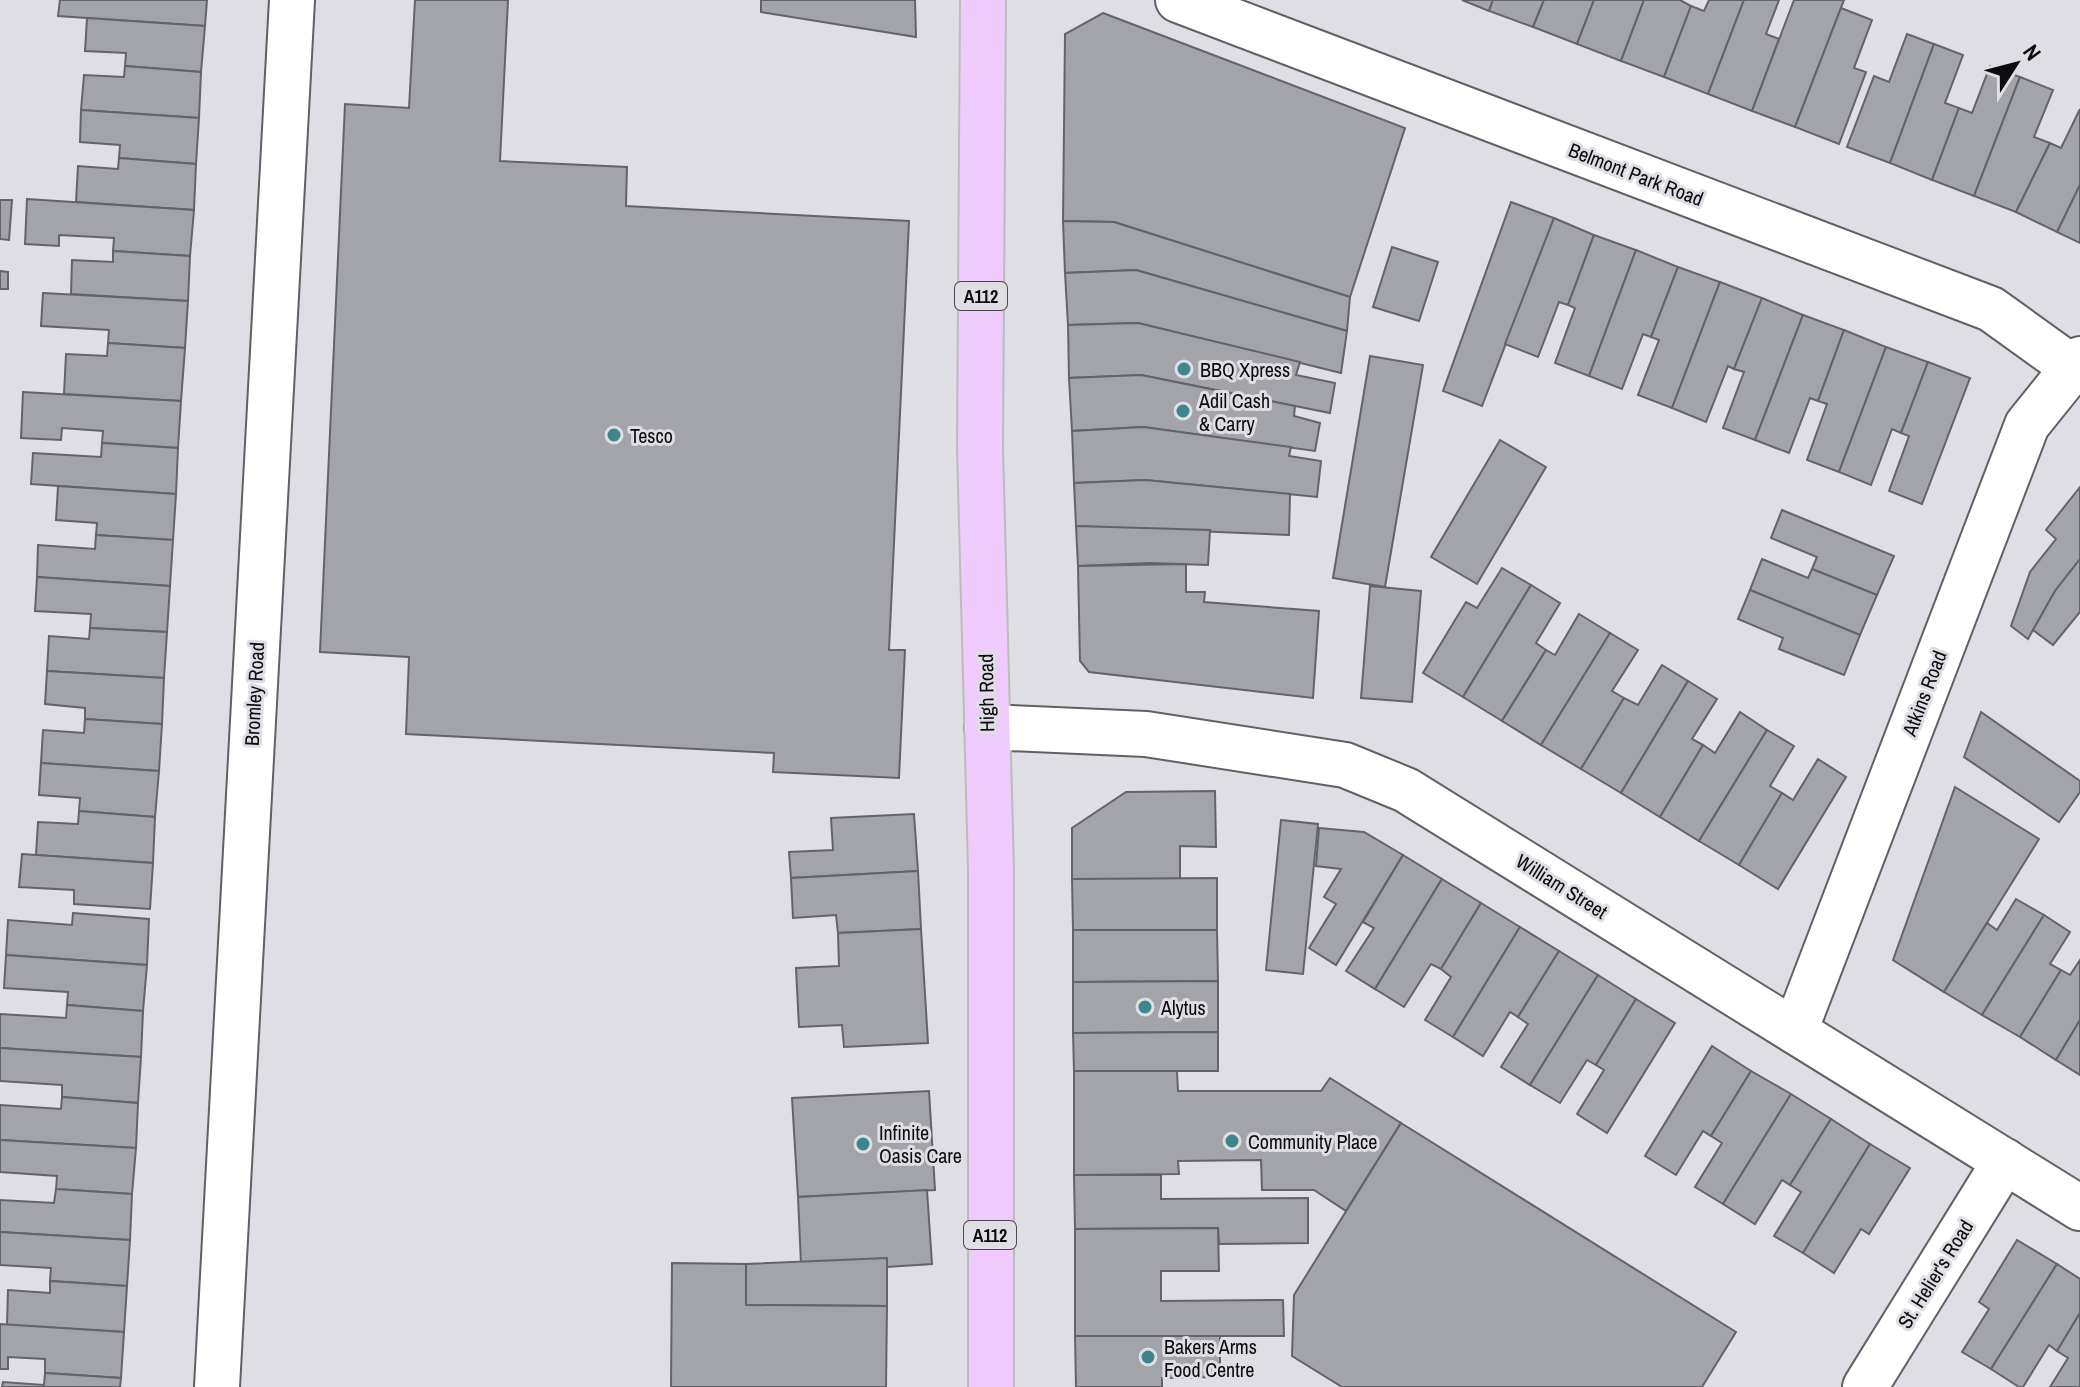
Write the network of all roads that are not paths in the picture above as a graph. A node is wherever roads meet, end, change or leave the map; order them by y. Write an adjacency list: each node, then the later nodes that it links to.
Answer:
1 (292, 0): 9 (street, Bromley Road)
2 (983, 0): 5 (main road, High Road / A112)
3 (1178, 0): 4 (street, Belmont Park Road)
4 (2077, 366): 6 (street, Atkins Road)
5 (987, 727): 6 (street, William Street); 10 (main road, High Road / A112)
6 (1795, 1031): 7 (street, William Street)
7 (2005, 1161): 8 (street, William Street); 11 (street, St. Helier's Road)
8 (2080, 1208)
9 (217, 1387)
10 (991, 1387)
11 (1865, 1387)

